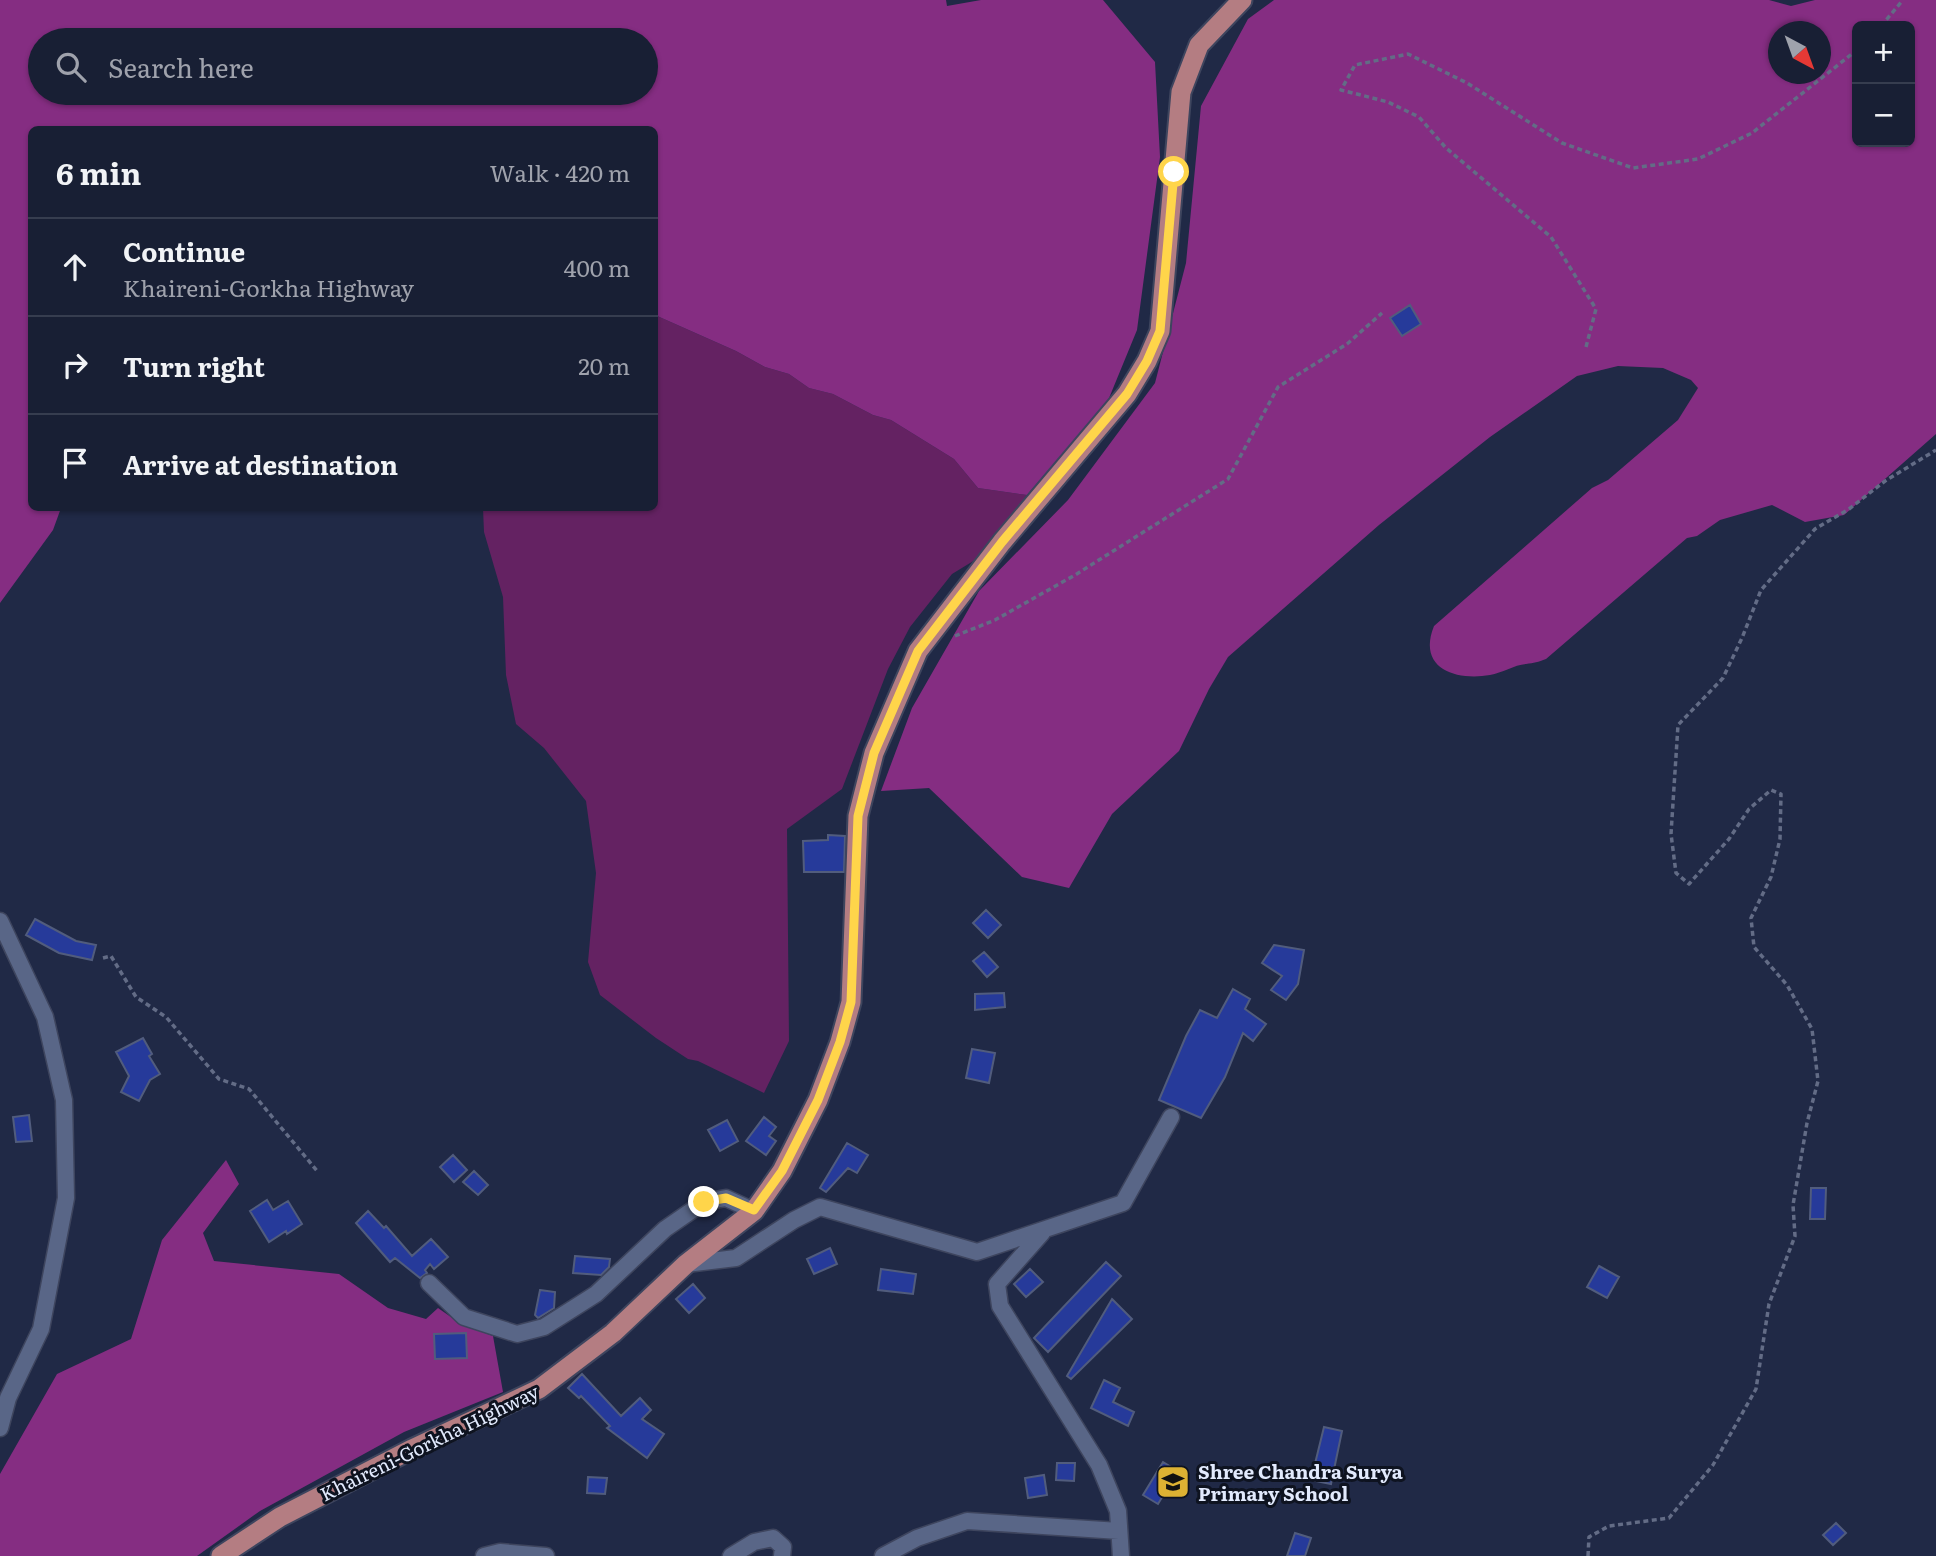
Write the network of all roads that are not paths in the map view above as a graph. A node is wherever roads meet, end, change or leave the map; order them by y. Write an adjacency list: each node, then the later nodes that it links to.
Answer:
1 (1242, 0): 4 (main road, Khaireni-Gorkha Highway)
2 (0, 921): 8 (street)
3 (1171, 1117): 5 (street)
4 (754, 1210): 6 (main road, Khaireni-Gorkha Highway); 7 (street)
5 (1044, 1231): 6 (street); 9 (street)
6 (687, 1264): 10 (main road, Khaireni-Gorkha Highway)
7 (429, 1283)
8 (0, 1428)
9 (1119, 1531): 15 (street); 16 (street)
10 (221, 1556)
11 (484, 1556): 12 (street)
12 (546, 1556)
13 (732, 1556): 14 (street)
14 (782, 1556)
15 (884, 1556)
16 (1121, 1556)

